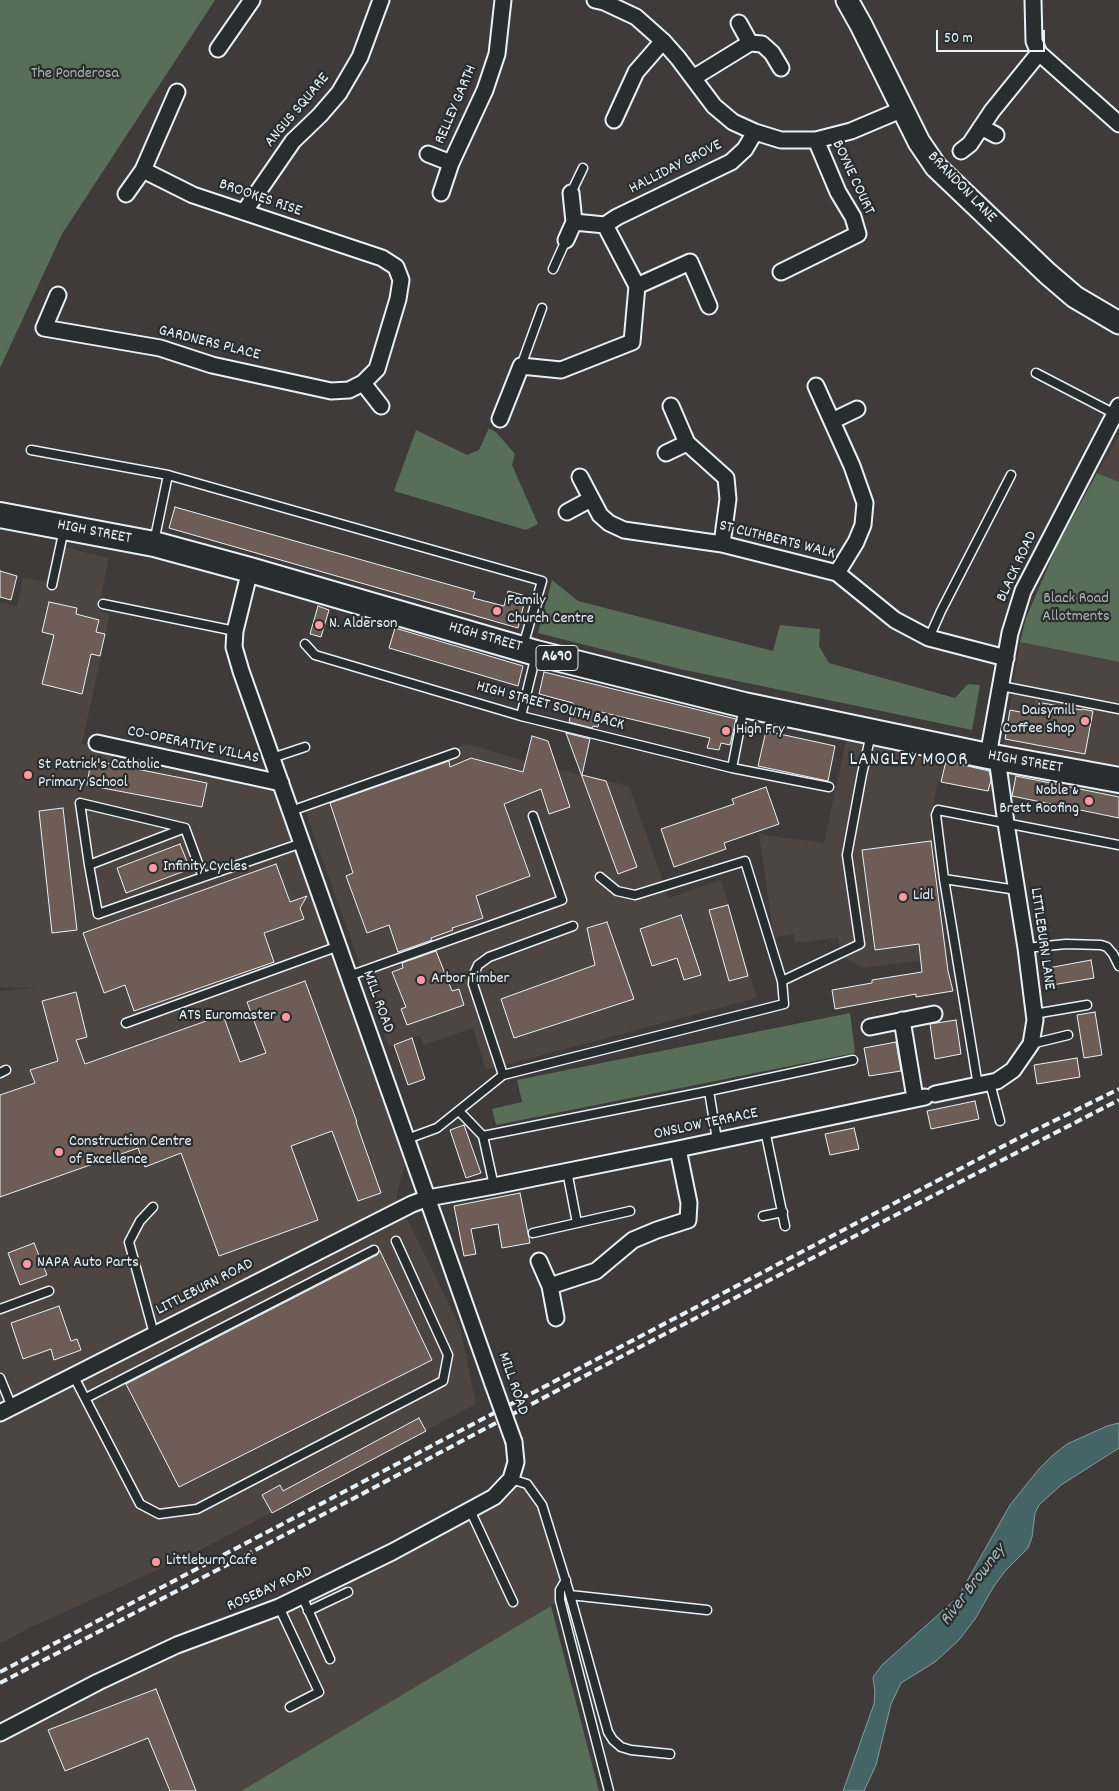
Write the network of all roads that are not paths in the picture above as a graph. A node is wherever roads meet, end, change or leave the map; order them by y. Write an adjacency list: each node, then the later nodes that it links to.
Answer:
1 (252, 0): 10 (street)
2 (381, 0): 30 (street, ANGUS SQUARE)
3 (503, 0): 24 (street, RELLEY GARTH)
4 (595, 0): 8 (street)
5 (847, 0): 15 (street, BRANDON LANE)
6 (1034, 0): 11 (street)
7 (739, 23): 9 (street)
8 (663, 41): 13 (street); 16 (street)
9 (750, 43): 12 (street); 13 (street)
10 (218, 49)
11 (1039, 53): 17 (street); 18 (street)
12 (781, 68)
13 (693, 78): 19 (street)
14 (176, 92): 26 (street)
15 (903, 109): 21 (street); 40 (street, BRANDON LANE)
16 (614, 120)
17 (1119, 124)
18 (981, 127): 20 (street); 22 (street)
19 (755, 132): 21 (street); 32 (street, HALLIDAY GROVE)
20 (996, 135)
21 (816, 140): 35 (street, BOYNE COURT)
22 (962, 151)
23 (428, 154): 24 (street, RELLEY GARTH)
24 (451, 163): 27 (street, RELLEY GARTH)
25 (583, 168): 29 (lane)
26 (143, 170): 28 (street); 30 (street, BROOKES RISE)
27 (441, 193)
28 (126, 194)
29 (571, 194): 31 (street)
30 (244, 212): 43 (street, BROOKES RISE)
31 (574, 222): 32 (street); 33 (street)
32 (604, 224): 36 (street)
33 (566, 240): 34 (lane)
34 (553, 270)
35 (781, 272)
36 (637, 286): 38 (street); 41 (street)
37 (58, 295): 43 (street, GARDNERS PLACE)
38 (709, 306)
39 (542, 308): 41 (lane)
40 (1112, 319)
41 (521, 366): 49 (street)
42 (1036, 373): 48 (lane)
43 (362, 383): 45 (street)
44 (816, 386): 50 (street)
45 (381, 406)
46 (671, 406): 51 (street)
47 (858, 409): 50 (street)
48 (1117, 410): 71 (street, BLACK ROAD)
49 (500, 419)
50 (832, 421): 64 (street)
51 (687, 443): 53 (street); 62 (street)
52 (31, 450): 54 (lane)
53 (666, 452)
54 (168, 475): 61 (lane); 70 (lane)
55 (1011, 475): 68 (lane)
56 (580, 477): 57 (street, ST CUTHBERTS WALK)
57 (591, 499): 58 (street); 62 (street, ST CUTHBERTS WALK)
58 (567, 512)
59 (0, 515): 60 (main road, HIGH STREET / A690)
60 (64, 527): 61 (main road, HIGH STREET / A690); 65 (lane)
61 (154, 544): 63 (main road, HIGH STREET / A690)
62 (722, 544): 64 (street, ST CUTHBERTS WALK)
63 (250, 570): 67 (street, MILL ROAD); 70 (main road, HIGH STREET / A690)
64 (837, 573): 68 (street, ST CUTHBERTS WALK)
65 (52, 585)
66 (103, 604): 67 (lane)
67 (235, 631): 81 (street, MILL ROAD)
68 (929, 638): 71 (street, ST CUTHBERTS WALK)
69 (305, 644): 75 (lane, HIGH STREET SOUTH BACK)
70 (530, 651): 73 (main road, HIGH STREET / A690); 75 (lane)
71 (1006, 658): 72 (street, BLACK ROAD)
72 (1001, 686): 74 (lane); 80 (street, BLACK ROAD)
73 (744, 705): 76 (main road, HIGH STREET / A690); 82 (lane)
74 (1119, 709)
75 (521, 716): 82 (lane, HIGH STREET SOUTH BACK)
76 (872, 732): 80 (main road, HIGH STREET / A690); 102 (lane)
77 (97, 743): 84 (street, CO-OPERATIVE VILLAS)
78 (305, 747): 81 (lane)
79 (455, 753): 86 (lane)
80 (993, 757): 83 (main road, HIGH STREET / A690); 88 (street, LITTLEBURN LANE)
81 (272, 758): 84 (street, MILL ROAD)
82 (732, 768): 85 (lane, HIGH STREET SOUTH BACK)
83 (1119, 780)
84 (281, 783): 86 (street, MILL ROAD)
85 (829, 787)
86 (291, 811): 90 (street, MILL ROAD)
87 (532, 816): 101 (lane)
88 (1006, 823): 91 (lane); 95 (lane); 96 (street, LITTLEBURN LANE)
89 (185, 828): 92 (lane); 92 (lane); 94 (lane)
90 (302, 842): 94 (lane); 98 (street, MILL ROAD)
91 (1119, 844)
92 (89, 865): 94 (lane)
93 (600, 877): 102 (lane)
94 (203, 878)
95 (944, 879): 96 (lane); 113 (lane)
96 (1017, 890): 99 (street, LITTLEBURN LANE)
97 (573, 926): 112 (lane)
98 (338, 946): 101 (street, MILL ROAD); 107 (lane)
99 (1026, 948): 100 (lane); 105 (street, LITTLEBURN LANE)
100 (1119, 966)
101 (349, 976): 120 (street, MILL ROAD)
102 (782, 981): 112 (lane)
103 (1087, 1005): 105 (lane)
104 (934, 1014): 106 (street)
105 (1034, 1014): 110 (street, LITTLEBURN LANE)
106 (902, 1020): 108 (street); 115 (street)
107 (126, 1022)
108 (870, 1027)
109 (1068, 1035): 110 (lane)
110 (1031, 1044): 113 (street, LITTLEBURN LANE)
111 (853, 1060): 114 (lane)
112 (503, 1075): 116 (lane)
113 (979, 1086): 115 (street, ONSLOW TERRACE); 117 (lane)
114 (709, 1091): 119 (lane); 121 (lane)
115 (925, 1096): 118 (street, ONSLOW TERRACE)
116 (459, 1111): 119 (lane); 120 (lane)
117 (1000, 1121)
118 (765, 1130): 121 (street, ONSLOW TERRACE); 128 (lane)
119 (483, 1136): 124 (lane)
120 (407, 1139): 125 (street, MILL ROAD)
121 (717, 1140): 122 (street, ONSLOW TERRACE)
122 (678, 1149): 123 (street, ONSLOW TERRACE); 136 (street)
123 (567, 1171): 124 (street, ONSLOW TERRACE); 130 (lane)
124 (494, 1186): 125 (street)
125 (428, 1198): 140 (street, LITTLEBURN ROAD); 145 (street, MILL ROAD, bridge)
126 (152, 1207): 140 (lane)
127 (630, 1211): 130 (lane)
128 (782, 1212): 129 (lane); 131 (lane)
129 (763, 1216)
130 (577, 1223): 132 (lane)
131 (785, 1226)
132 (533, 1232)
133 (396, 1241): 143 (lane)
134 (374, 1250): 143 (lane)
135 (539, 1261): 136 (street)
136 (550, 1286): 139 (street)
137 (49, 1291): 138 (lane)
138 (0, 1309)
139 (556, 1318)
140 (154, 1334): 141 (street, LITTLEBURN ROAD)
141 (74, 1375): 143 (lane); 144 (street, LITTLEBURN ROAD)
142 (0, 1378): 144 (lane)
143 (86, 1398)
144 (6, 1410)
145 (511, 1479): 146 (street, ROSEBAY ROAD); 147 (lane)
146 (470, 1510): 150 (street, ROSEBAY ROAD); 151 (lane)
147 (566, 1580): 149 (lane); 159 (lane)
148 (348, 1592): 154 (lane)
149 (570, 1595): 153 (lane); 158 (lane)
150 (302, 1596): 152 (street, ROSEBAY ROAD); 154 (lane)
151 (513, 1602)
152 (279, 1607): 156 (lane); 157 (street, ROSEBAY ROAD)
153 (707, 1610)
154 (308, 1611): 155 (lane)
155 (330, 1659)
156 (290, 1707)
157 (0, 1733)
158 (670, 1754)
159 (609, 1791)

